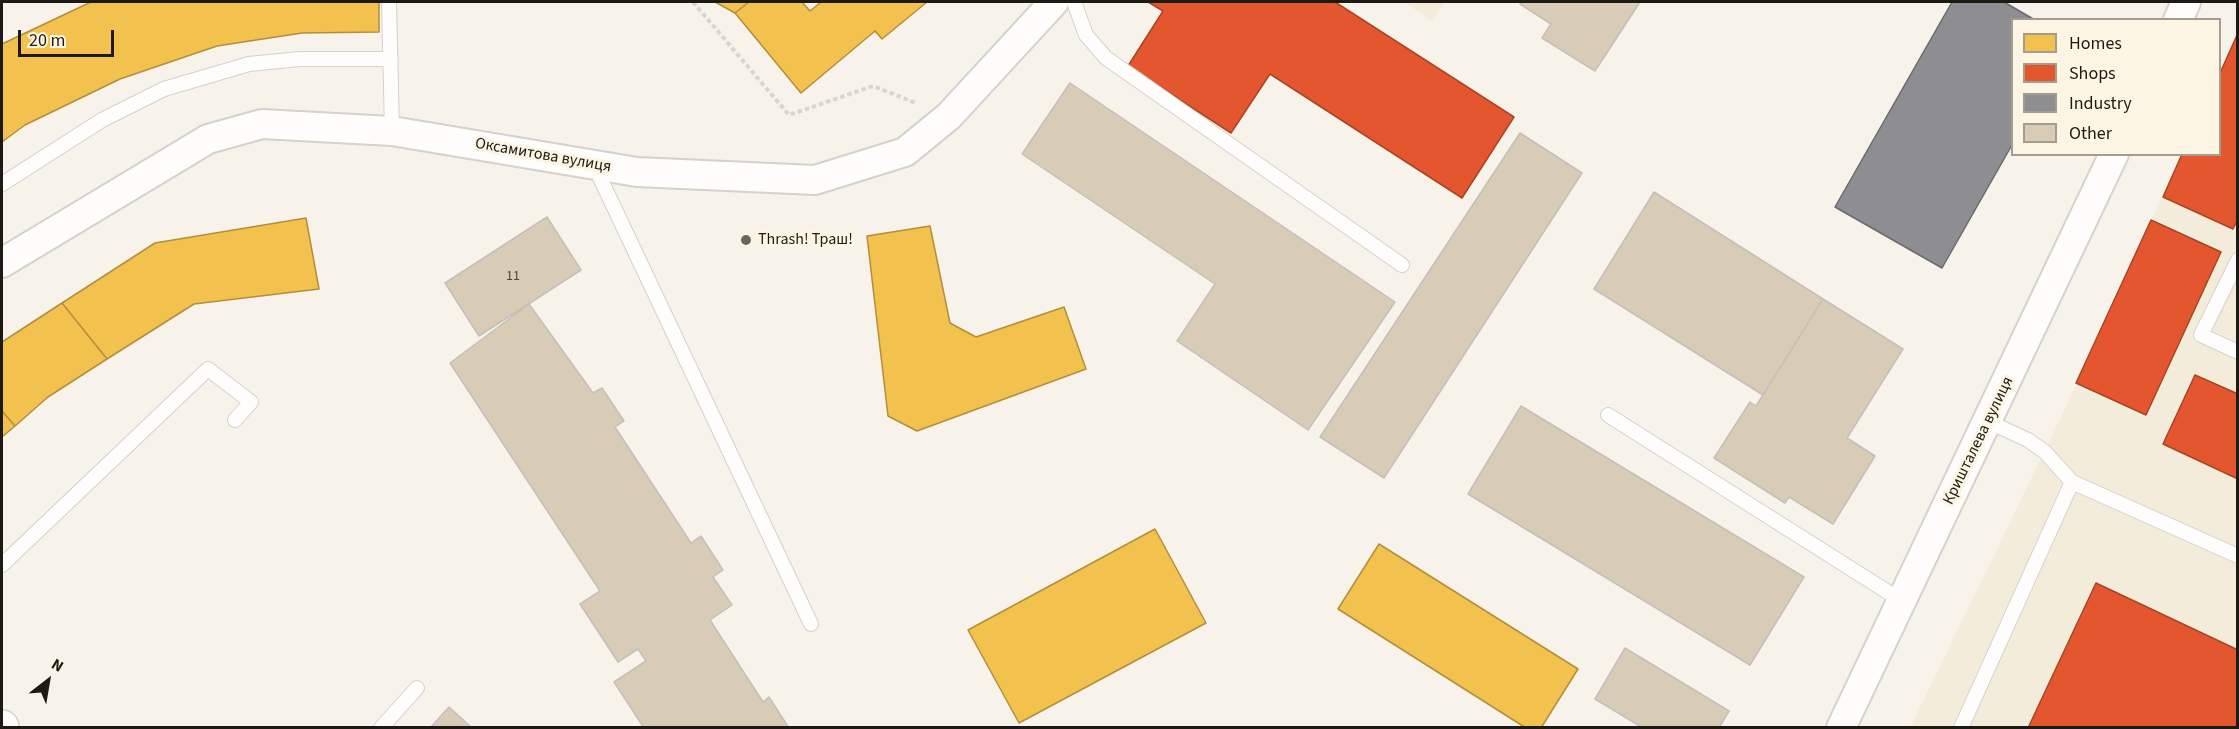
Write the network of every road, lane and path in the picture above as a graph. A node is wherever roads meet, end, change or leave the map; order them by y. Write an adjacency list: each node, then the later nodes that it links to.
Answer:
1 (389, 2): 7 (lane)
2 (693, 2): 8 (path)
3 (1054, 2): 8 (street, Оксамитова вулиця)
4 (1074, 2): 15 (lane)
5 (2186, 2): 6 (street)
6 (2179, 18)
7 (391, 59): 9 (lane); 12 (lane)
8 (949, 116): 11 (street, Оксамитова вулиця)
9 (392, 131): 11 (street, Оксамитова вулиця); 14 (street, Оксамитова вулиця)
10 (2113, 156): 19 (street, Кришталева вулиця)
11 (594, 165): 24 (lane)
12 (2, 184)
13 (2238, 260): 16 (lane)
14 (2, 263)
15 (1402, 265)
16 (2238, 352)
17 (1608, 415): 23 (lane)
18 (235, 420): 22 (lane)
19 (1989, 422): 20 (lane); 23 (street, Кришталева вулиця)
20 (2072, 482): 21 (lane); 28 (lane)
21 (2238, 556)
22 (2, 565)
23 (1902, 601): 27 (street, Кришталева вулиця)
24 (811, 624)
25 (417, 688): 26 (lane)
26 (381, 728)
27 (1841, 728)
28 (1961, 728)

